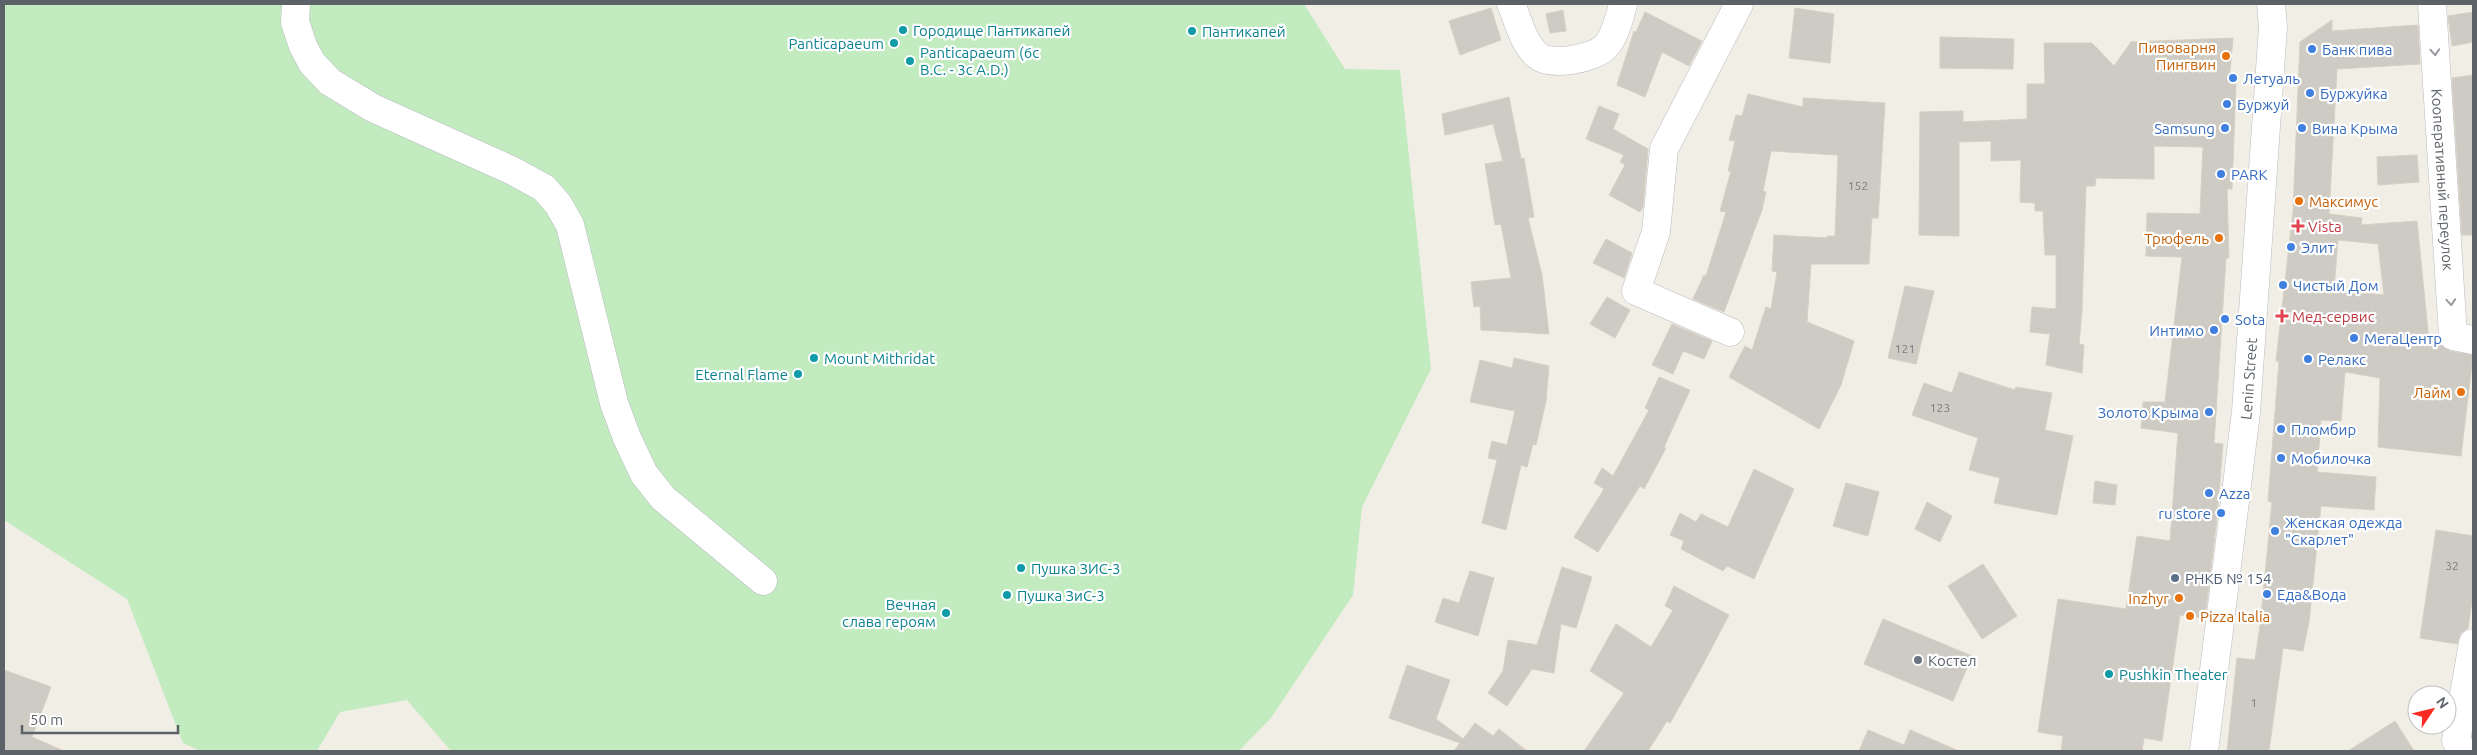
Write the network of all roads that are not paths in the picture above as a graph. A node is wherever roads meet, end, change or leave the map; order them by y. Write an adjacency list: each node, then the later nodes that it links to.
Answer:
1 (296, 4): 9 (street)
2 (1511, 4): 3 (street)
3 (1623, 4)
4 (1739, 4): 7 (street)
5 (2271, 4): 11 (street, Lenin Street)
6 (2432, 4): 8 (street, Кооперативный переулок, one-way to 8)
7 (1730, 332)
8 (2473, 340)
9 (762, 581)
10 (2473, 643): 12 (street)
11 (2204, 751)
12 (2463, 751)

